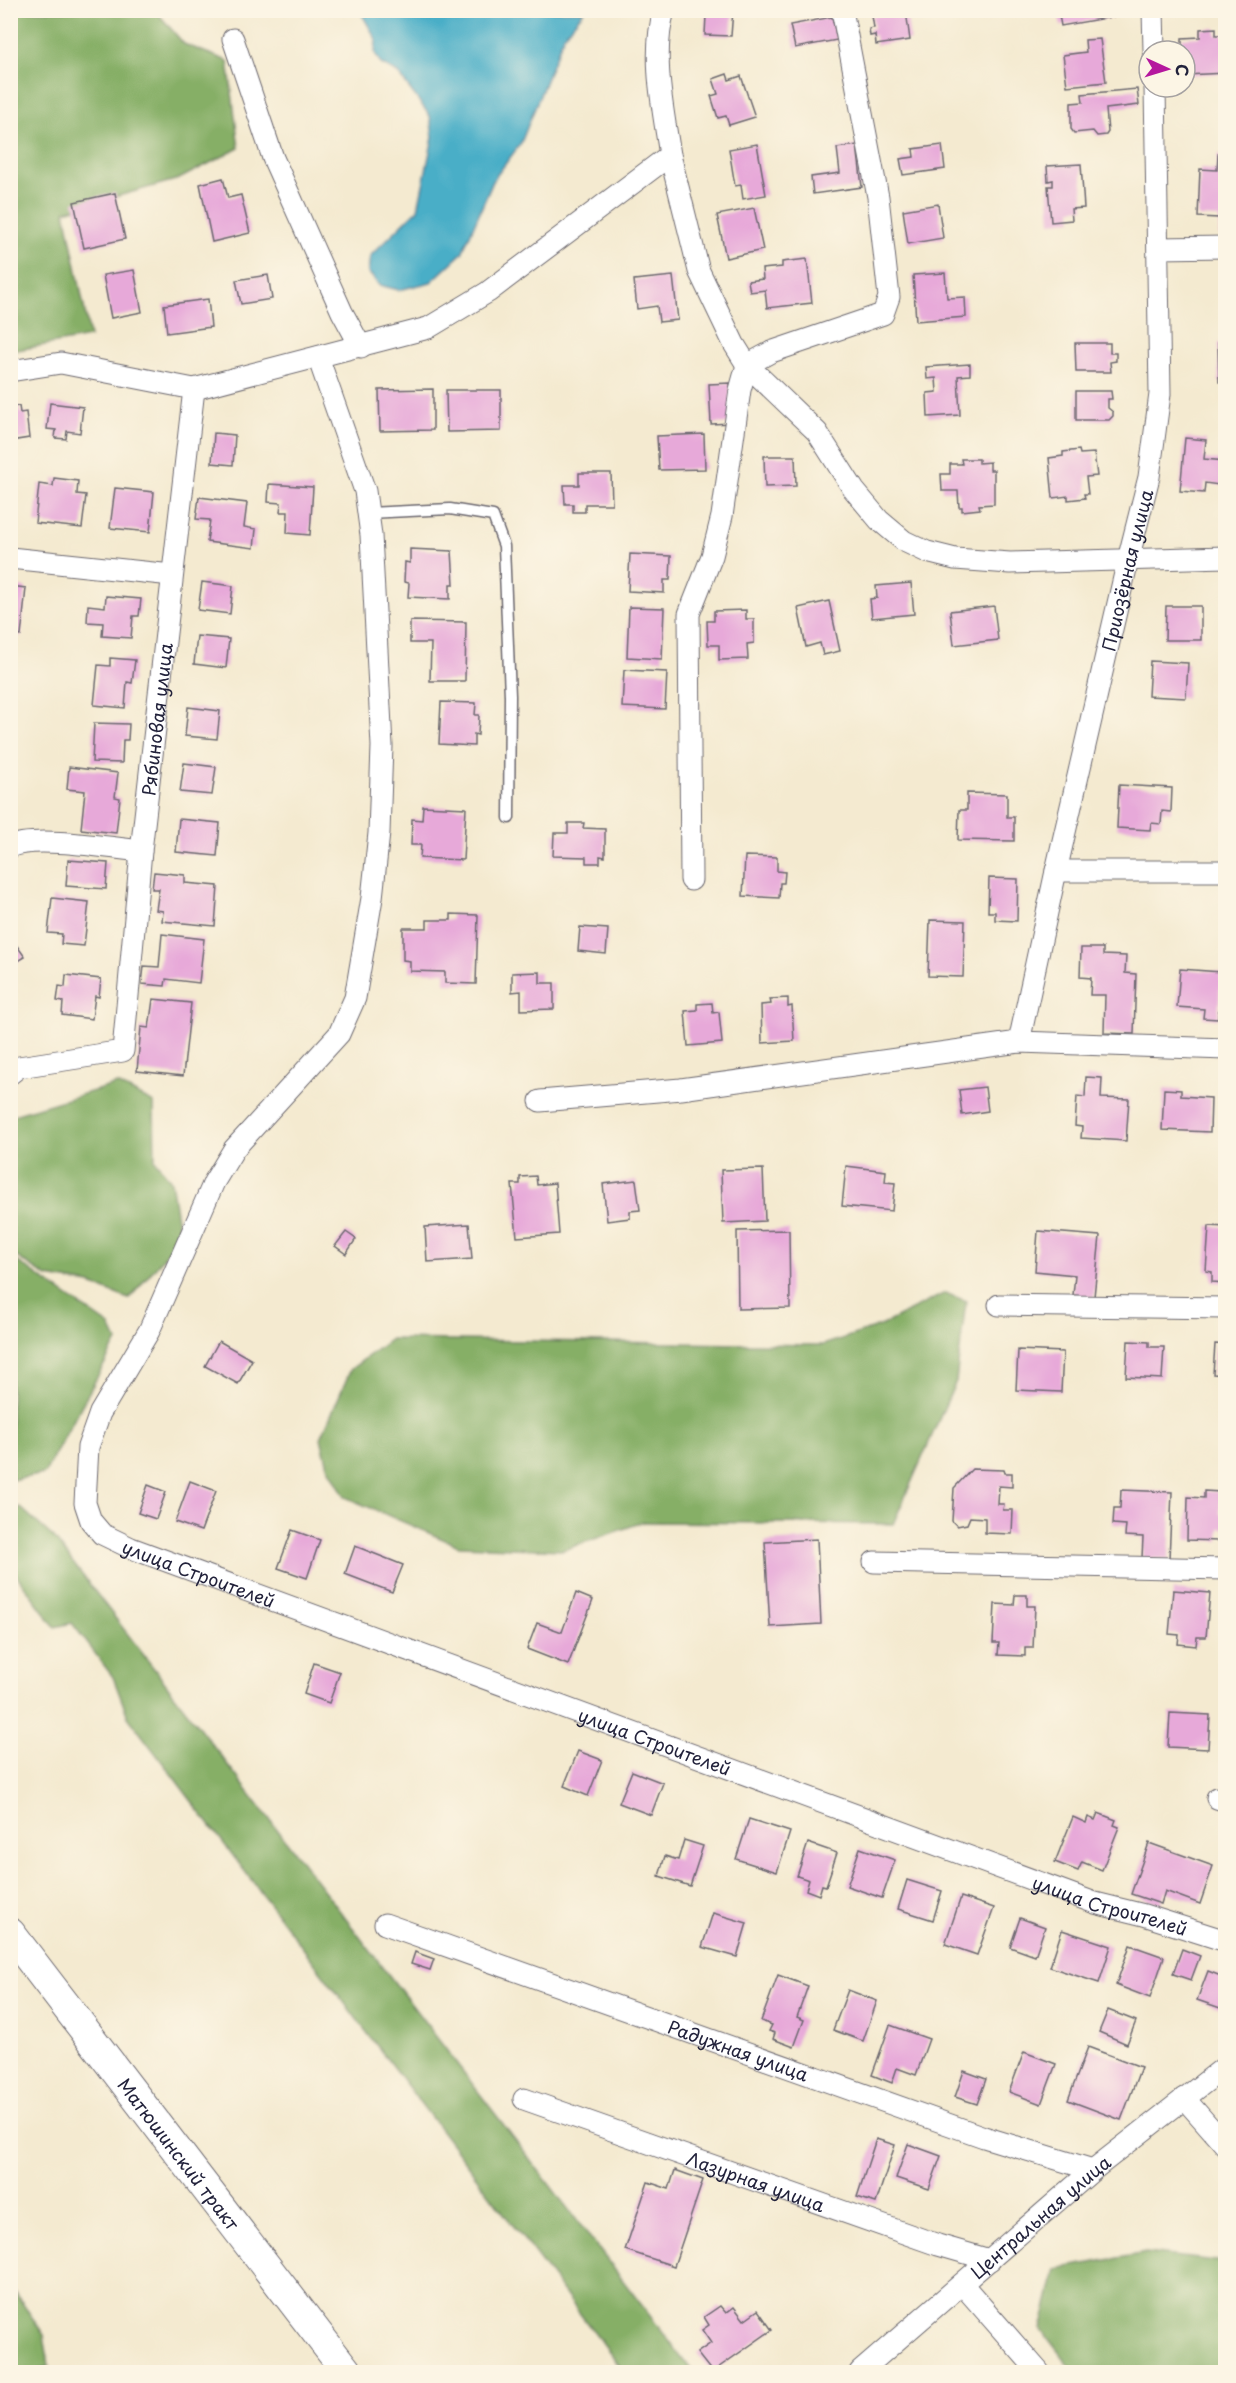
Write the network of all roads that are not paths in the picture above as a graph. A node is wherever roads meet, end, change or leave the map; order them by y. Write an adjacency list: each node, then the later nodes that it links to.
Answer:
1 (664, 10): 7 (street)
2 (842, 10): 12 (street)
3 (1153, 10): 5 (street)
4 (233, 39): 10 (street)
5 (1154, 39)
6 (1155, 99): 9 (street, Приозёрная улица)
7 (669, 154): 10 (street); 12 (street)
8 (1226, 247): 9 (street)
9 (1159, 248): 18 (street, Приозёрная улица)
10 (361, 347): 11 (street)
11 (318, 357): 14 (street); 15 (street)
12 (747, 365): 18 (street); 25 (street)
13 (10, 371): 14 (street)
14 (194, 388): 19 (street, Рябиновая улица)
15 (368, 513): 20 (lane); 36 (street, улица Строителей)
16 (1226, 557): 18 (street)
17 (10, 558): 19 (street)
18 (1128, 560): 23 (street, Приозёрная улица)
19 (172, 575): 22 (street, Рябиновая улица)
20 (509, 818)
21 (10, 847): 22 (street)
22 (141, 851): 28 (street, Рябиновая улица)
23 (1056, 871): 24 (street); 26 (street, Приозёрная улица)
24 (1226, 871)
25 (691, 880)
26 (1019, 1042): 27 (street); 29 (street)
27 (1226, 1049)
28 (13, 1065)
29 (540, 1101)
30 (999, 1305): 31 (street)
31 (1226, 1308)
32 (873, 1562): 33 (street)
33 (1226, 1569)
34 (385, 1924): 41 (street, Радужная улица)
35 (10, 1933): 44 (main road, Матюшинский тракт)
36 (1226, 1941)
37 (1226, 2066): 38 (street, Центральная улица)
38 (1184, 2098): 40 (street); 41 (street, Центральная улица)
39 (524, 2099): 42 (street, Лазурная улица)
40 (1226, 2146)
41 (1093, 2170): 42 (street, Центральная улица)
42 (990, 2260): 43 (street, Центральная улица)
43 (962, 2284): 45 (street, Центральная улица); 46 (street)
44 (347, 2373)
45 (860, 2373)
46 (1039, 2373)

